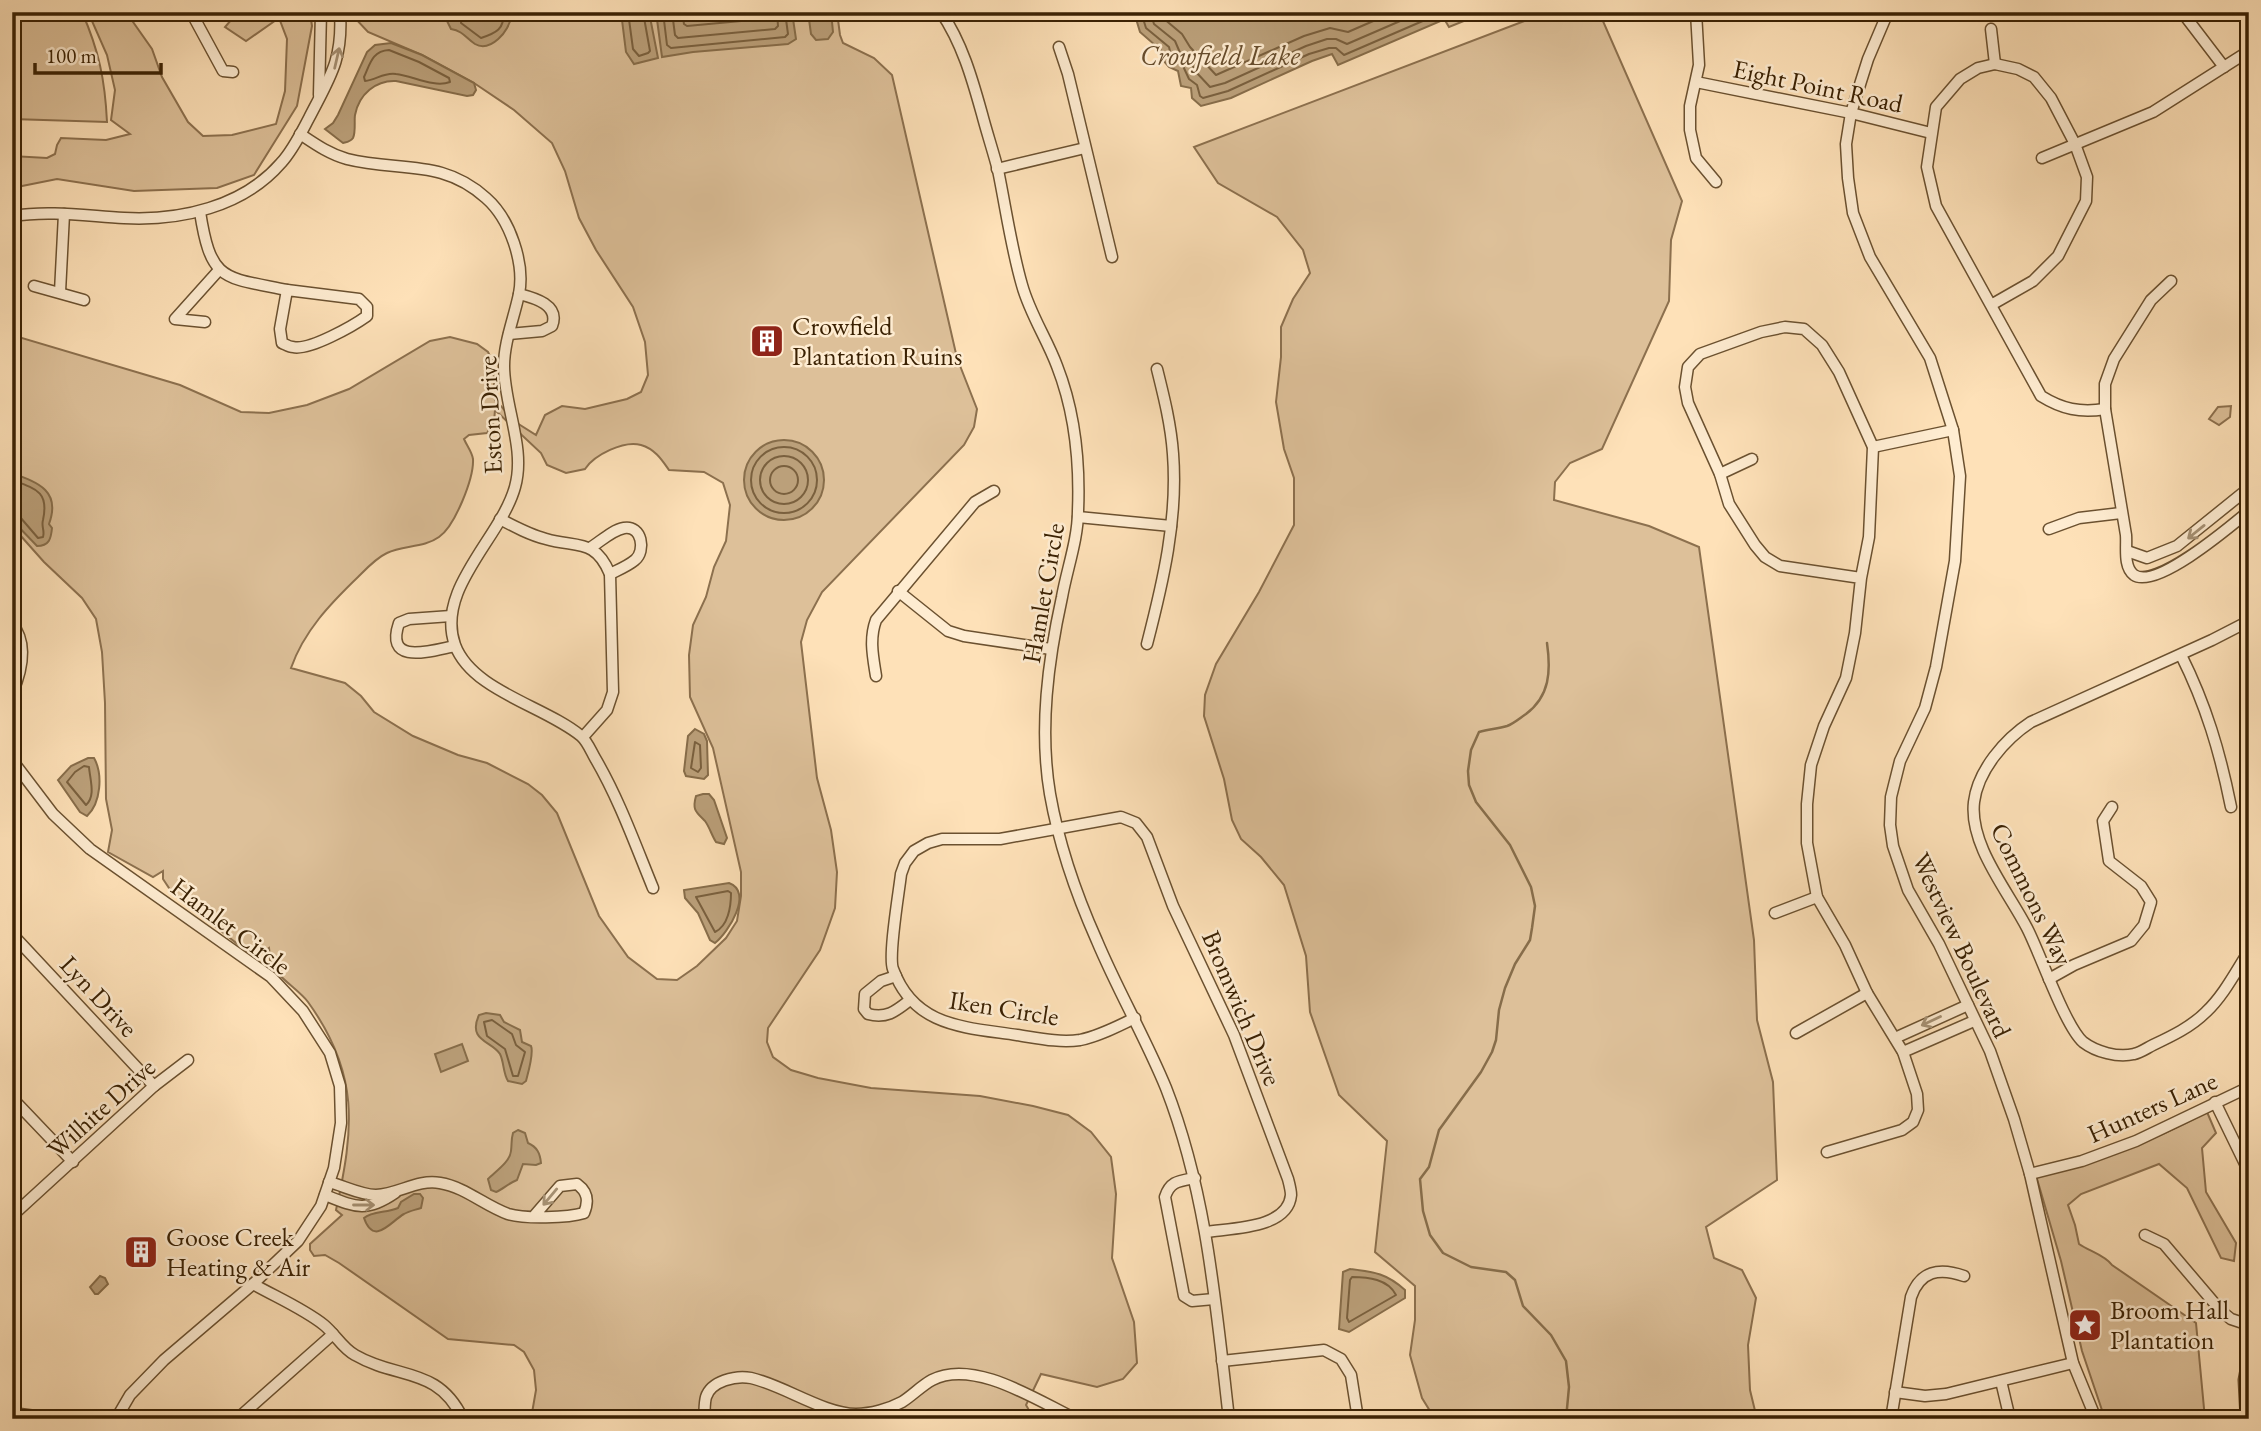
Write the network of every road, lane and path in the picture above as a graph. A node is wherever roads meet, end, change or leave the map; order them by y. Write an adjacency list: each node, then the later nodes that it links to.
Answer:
1 (191, 12): 13 (street)
2 (321, 12): 15 (street)
3 (340, 12): 15 (street, one-way to 3)
4 (941, 12): 22 (street, Hamlet Circle)
5 (1696, 12): 14 (street)
6 (1888, 12): 16 (street, Westview Boulevard)
7 (2182, 12): 12 (street)
8 (1991, 29): 11 (street)
9 (1059, 47): 20 (street)
10 (2249, 51): 12 (street)
11 (1995, 64): 17 (street); 19 (street)
12 (2224, 67): 19 (street)
13 (233, 72)
14 (1696, 82): 16 (street, Eight Point Road); 23 (street)
15 (319, 99): 18 (street)
16 (1851, 113): 17 (street, Eight Point Road); 40 (street, Westview Boulevard)
17 (1931, 133): 35 (street)
18 (300, 134): 24 (street); 33 (street, Eston Drive)
19 (2075, 144): 21 (street); 35 (street)
20 (1085, 148): 22 (street); 27 (street)
21 (2042, 158)
22 (997, 169): 48 (street, Hamlet Circle)
23 (1716, 182)
24 (200, 212): 25 (street); 28 (street)
25 (64, 214): 26 (street); 32 (street)
26 (12, 216)
27 (1112, 257)
28 (219, 270): 31 (street); 36 (street)
29 (2171, 281): 39 (street)
30 (34, 286): 32 (street)
31 (286, 290): 31 (street)
32 (60, 292): 34 (street)
33 (519, 294): 37 (street, Eston Drive); 37 (street)
34 (84, 300)
35 (1991, 304): 39 (street)
36 (205, 322)
37 (509, 334): 49 (street, Eston Drive)
38 (1157, 369): 50 (street)
39 (2105, 409): 47 (street)
40 (1953, 430): 41 (street); 80 (street, Westview Boulevard)
41 (1873, 447): 43 (street); 55 (street)
42 (1752, 459): 43 (street)
43 (1720, 474): 55 (street)
44 (2249, 488): 53 (street, one-way to 53)
45 (994, 491): 56 (street)
46 (2249, 511): 53 (street)
47 (2121, 513): 51 (street); 53 (street)
48 (1078, 517): 50 (street); 62 (street, Hamlet Circle)
49 (500, 519): 52 (street); 57 (street, Eston Drive)
50 (1171, 526): 60 (street)
51 (2049, 529)
52 (590, 548): 54 (street); 54 (street)
53 (2127, 551)
54 (610, 574): 66 (street)
55 (1861, 578): 72 (street)
56 (898, 592): 62 (street); 64 (street)
57 (451, 616): 61 (street, Eston Drive); 61 (street)
58 (2249, 621): 63 (street, Commons Way)
59 (12, 624): 65 (street)
60 (1147, 644)
61 (455, 646): 66 (street)
62 (1051, 649): 70 (street, Hamlet Circle)
63 (2181, 654): 69 (street); 77 (street, Commons Way)
64 (876, 676)
65 (12, 694)
66 (583, 737): 71 (street)
67 (12, 760): 96 (street, Hamlet Circle)
68 (2112, 807): 77 (street)
69 (2231, 807)
70 (1058, 828): 76 (street, Iken Circle); 81 (street, Hamlet Circle); 101 (street, Bromwich Drive)
71 (653, 888)
72 (1817, 897): 73 (street); 78 (street)
73 (1774, 913)
74 (12, 934): 87 (street, Lyn Drive)
75 (2249, 951): 77 (street, Commons Way)
76 (896, 976): 79 (street, Iken Circle); 79 (street, Iken Circle)
77 (2049, 979)
78 (1867, 993): 83 (street); 84 (street)
79 (910, 1000): 81 (street, Iken Circle)
80 (1968, 1005): 82 (street, Westview Boulevard); 84 (street, one-way to 84)
81 (1135, 1018): 95 (street, Hamlet Circle)
82 (1975, 1021): 85 (street); 94 (street, Westview Boulevard)
83 (1796, 1033)
84 (1895, 1038): 85 (street)
85 (1903, 1052): 91 (street)
86 (188, 1060): 87 (street, Wilhite Drive)
87 (154, 1086): 92 (street, Wilhite Drive)
88 (2249, 1087): 90 (street, Hunters Lane)
89 (12, 1098): 92 (street)
90 (2215, 1102): 93 (street); 94 (street, Hunters Lane)
91 (1826, 1152)
92 (73, 1162): 99 (street, Wilhite Drive)
93 (2249, 1172)
94 (2030, 1174): 110 (street, Westview Boulevard)
95 (1195, 1178): 101 (street, Hamlet Circle); 105 (street)
96 (330, 1182): 97 (street); 98 (street, Hamlet Circle)
97 (400, 1190): 98 (street, one-way to 97); 100 (street)
98 (325, 1195): 104 (street, Hamlet Circle)
99 (12, 1216)
100 (534, 1216): 100 (street, one-way to 100)
101 (1206, 1232): 105 (street, Hamlet Circle)
102 (2145, 1235): 106 (street)
103 (1964, 1276): 112 (street)
104 (253, 1284): 107 (street); 117 (street, Hamlet Circle)
105 (1214, 1299): 109 (street, Hamlet Circle)
106 (2249, 1325)
107 (334, 1334): 118 (street); 119 (street)
108 (2249, 1353): 113 (street)
109 (1222, 1362): 122 (street, Hamlet Circle); 123 (street)
110 (2073, 1363): 111 (street); 126 (street, Westview Boulevard)
111 (2001, 1381): 112 (street); 125 (street)
112 (1895, 1392): 124 (street)
113 (2247, 1402): 127 (street)
114 (12, 1413): 116 (street)
115 (886, 1414): 120 (street); 121 (street)
116 (59, 1419)
117 (116, 1419)
118 (237, 1419)
119 (463, 1419)
120 (704, 1419)
121 (1076, 1419)
122 (1230, 1419)
123 (1358, 1419)
124 (1891, 1419)
125 (2010, 1419)
126 (2096, 1419)
127 (2246, 1419)

